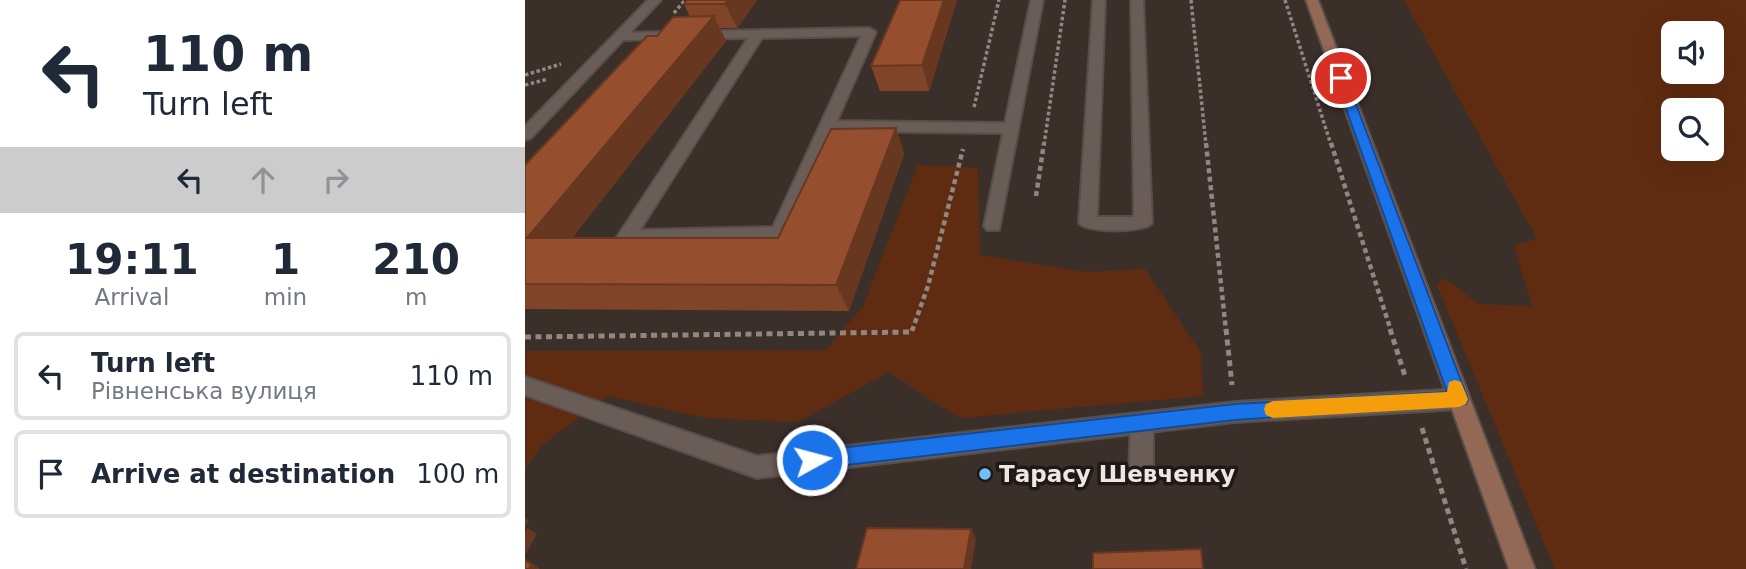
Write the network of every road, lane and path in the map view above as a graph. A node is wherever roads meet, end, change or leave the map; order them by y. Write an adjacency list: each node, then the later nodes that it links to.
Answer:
1 (655, 0): 13 (street)
2 (685, 0): 12 (path)
3 (999, 0): 19 (path)
4 (1037, 0): 20 (street)
5 (1065, 0): 22 (path)
6 (1100, 0): 7 (street)
7 (1137, 0)
8 (1191, 0): 28 (path)
9 (1285, 0): 27 (path)
10 (1312, 0): 26 (main road)
11 (758, 33): 12 (street); 18 (street); 18 (street)
12 (654, 35): 13 (street)
13 (621, 36): 21 (street)
14 (567, 62): 15 (path)
15 (525, 75)
16 (551, 78): 17 (path)
17 (525, 85)
18 (827, 126): 19 (street)
19 (969, 127): 20 (street); 24 (path)
20 (1011, 128): 23 (street)
21 (525, 135)
22 (1036, 196)
23 (993, 226)
24 (525, 337)
25 (525, 386): 29 (street)
26 (1459, 399): 27 (street); 32 (main road)
27 (1413, 401): 28 (street); 31 (path)
28 (1235, 412): 29 (street)
29 (1142, 422): 30 (street)
30 (1141, 472)
31 (1467, 569)
32 (1522, 569)

